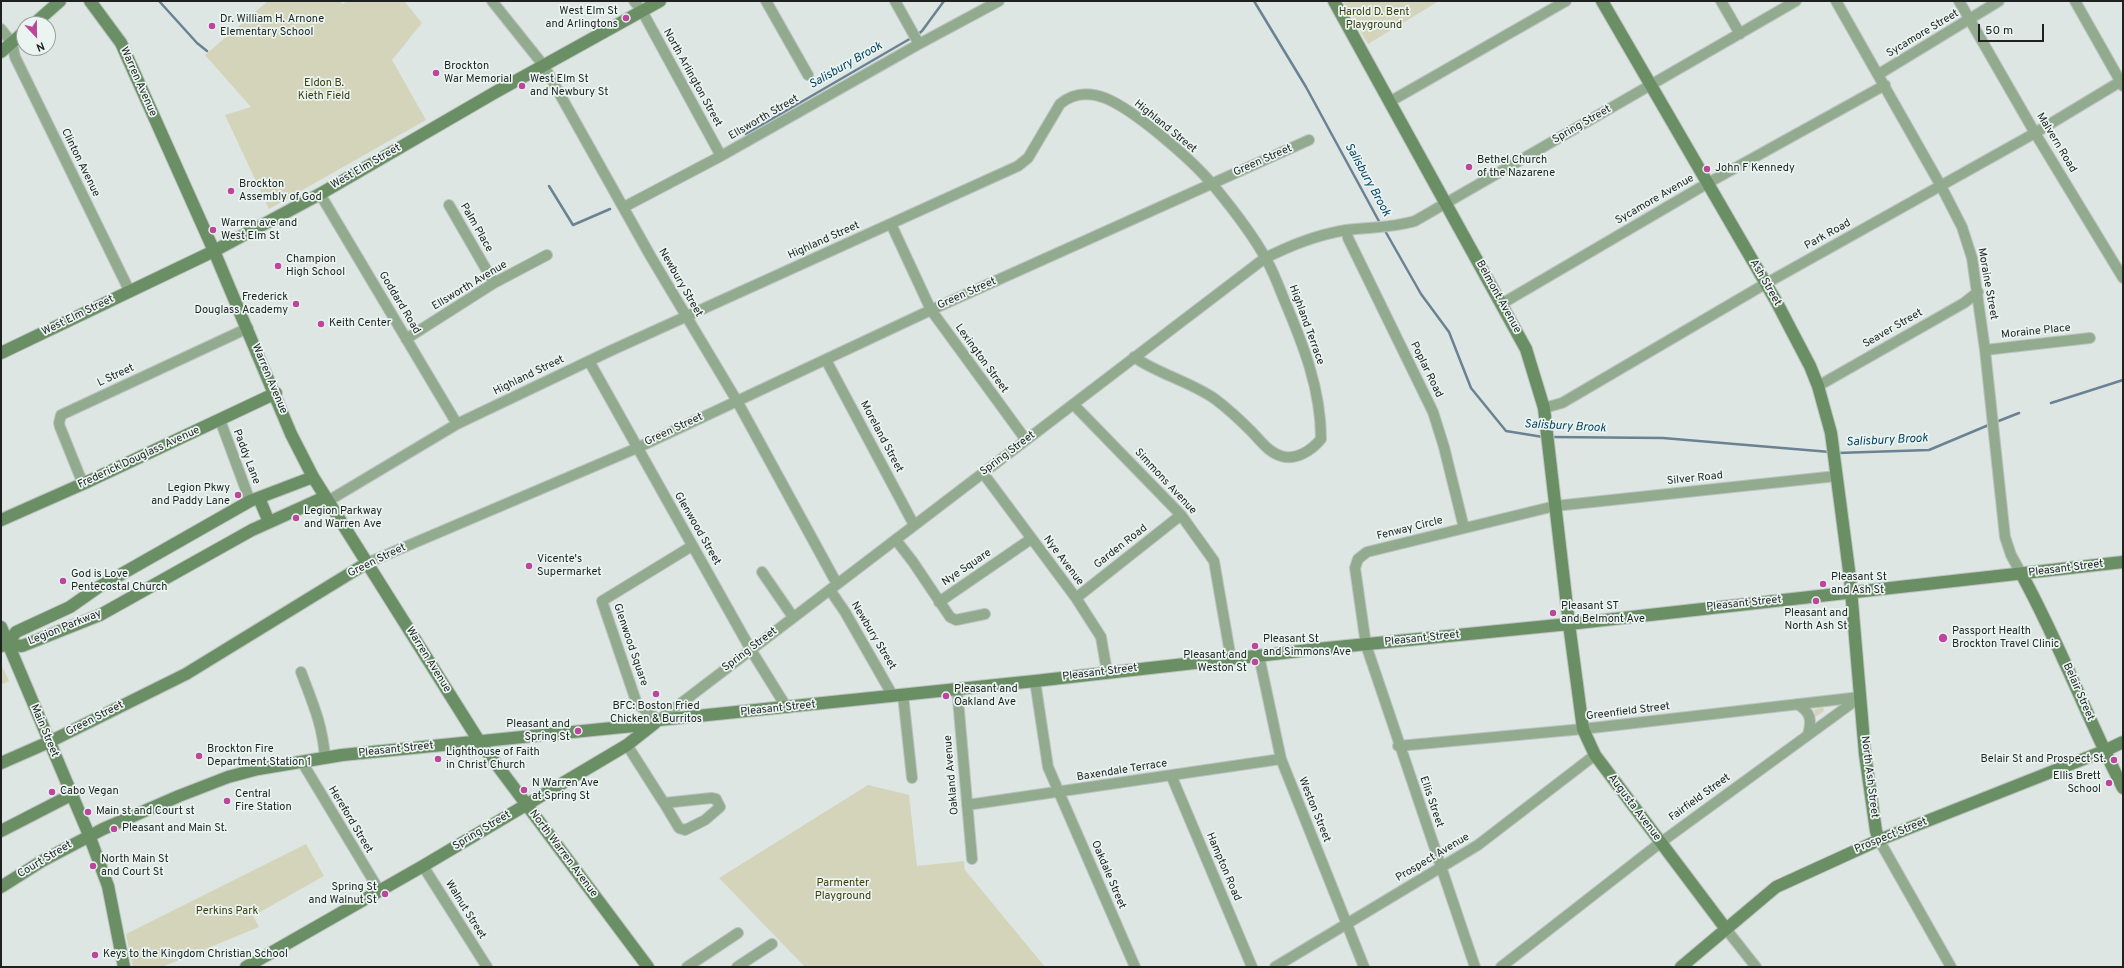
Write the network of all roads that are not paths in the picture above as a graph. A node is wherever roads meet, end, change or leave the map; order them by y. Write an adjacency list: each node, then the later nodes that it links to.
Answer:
1 (60, 1): 19 (street)
2 (90, 1): 46 (street, Warren Avenue)
3 (492, 1): 27 (street, Newbury Street)
4 (634, 1): 18 (street, North Arlington Street)
5 (660, 1): 18 (street, West Elm Street)
6 (766, 1): 29 (street)
7 (895, 1): 23 (street)
8 (999, 1): 23 (street, Ellsworth Street)
9 (1334, 1): 33 (street, Belmont Avenue)
10 (1566, 1): 33 (street)
11 (1602, 1): 32 (street, Ash Street)
12 (1721, 1): 22 (street)
13 (1796, 1): 22 (street, Spring Street)
14 (1836, 1): 28 (street, Moraine Street)
15 (1959, 1): 20 (street, Malvern Road)
16 (1999, 1): 20 (street, Sycamore Street)
17 (2075, 1): 30 (street)
18 (642, 11): 27 (street, West Elm Street); 36 (street, North Arlington Street)
19 (43, 16)
20 (1970, 20): 28 (street, Sycamore Street); 34 (street, Malvern Road)
21 (1, 28): 25 (street)
22 (1740, 34): 32 (street, Spring Street)
23 (916, 38): 36 (street, Ellsworth Street)
24 (16, 39): 25 (street)
25 (12, 42): 26 (street); 52 (street, Clinton Avenue)
26 (1, 52)
27 (544, 66): 40 (street, West Elm Street); 43 (street, Newbury Street)
28 (1879, 74): 31 (street, Moraine Street)
29 (808, 75)
30 (2122, 83): 34 (street, Park Road)
31 (1885, 85): 37 (street, Sycamore Avenue); 39 (street, Moraine Street)
32 (1650, 86): 37 (street, Ash Street); 41 (street, Spring Street)
33 (1391, 101): 41 (street, Belmont Avenue)
34 (2035, 133): 39 (street, Park Road); 49 (street, Malvern Road)
35 (1310, 140): 38 (street, Green Street)
36 (721, 156): 43 (street, Ellsworth Street)
37 (1708, 183): 51 (street, Ash Street); 54 (street, Sycamore Avenue)
38 (1212, 184): 44 (street, Highland Street); 48 (street, Highland Street); 55 (street, Green Street)
39 (1941, 186): 51 (street, Park Road); 53 (street, Moraine Street)
40 (320, 194): 46 (street, West Elm Street); 59 (street, Goddard Road)
41 (1446, 204): 45 (street, Spring Street); 54 (street, Belmont Avenue)
42 (449, 205): 50 (street, Palm Place)
43 (624, 207): 56 (street, Newbury Street)
44 (891, 224): 55 (street, Lexington Street); 56 (street, Highland Street)
45 (1347, 230): 48 (street, Spring Street); 85 (street, Poplar Road)
46 (214, 251): 52 (street, West Elm Street); 57 (street, Warren Avenue)
47 (547, 255): 50 (street, Ellsworth Avenue)
48 (1265, 258): 62 (street, Spring Street); 62 (street, Highland Terrace)
49 (2123, 278)
50 (494, 283): 59 (street, Ellsworth Avenue)
51 (1765, 284): 65 (street, Ash Street); 69 (street, Park Road)
52 (130, 292): 61 (street, West Elm Street)
53 (1978, 292): 60 (street, Moraine Street); 65 (street, Seaver Street)
54 (1503, 304): 69 (street, Belmont Avenue)
55 (931, 310): 63 (street, Green Street); 72 (street, Lexington Street)
56 (686, 317): 64 (street, Highland Street); 67 (street, Newbury Street)
57 (248, 328): 66 (street, Warren Avenue); 77 (street, L Street)
58 (2090, 338): 60 (street, Moraine Place)
59 (406, 339): 71 (street, Goddard Road)
60 (1985, 350): 92 (street, Moraine Street)
61 (1, 352)
62 (1134, 357): 68 (street, Spring Street)
63 (826, 360): 67 (street, Green Street); 84 (street, Moreland Street)
64 (589, 361): 71 (street, Highland Street); 73 (street, Glenwood Street)
65 (1818, 386): 75 (street, Ash Street)
66 (276, 393): 70 (street, Frederick Douglass Avenue); 76 (street, Warren Avenue)
67 (737, 401): 73 (street, Green Street); 93 (street, Newbury Street)
68 (1074, 405): 72 (street, Spring Street); 81 (street, Simmons Avenue)
69 (1544, 408): 80 (street, Belmont Avenue)
70 (220, 420): 77 (street, Frederick Douglass Avenue); 79 (street, Paddy Lane)
71 (457, 424): 78 (street, Highland Street)
72 (1026, 440): 74 (street, Spring Street)
73 (637, 448): 88 (street, Glenwood Street); 90 (street, Green Street)
74 (984, 473): 84 (street, Spring Street); 86 (street, Nye Avenue)
75 (1837, 476): 80 (street, Silver Road); 94 (street, Ash Street)
76 (313, 477): 78 (street, Warren Avenue); 79 (street, Legion Parkway)
77 (82, 484): 82 (street, Frederick Douglass Avenue)
78 (326, 499): 83 (street, Legion Parkway); 90 (street, Warren Avenue)
79 (255, 500): 83 (street); 96 (street, Legion Parkway)
80 (1555, 506): 85 (street, Fenway Circle); 101 (street, Belmont Avenue)
81 (1181, 515): 95 (street, Garden Road); 107 (street, Simmons Avenue)
82 (1, 520)
83 (269, 522): 100 (street, Legion Parkway)
84 (914, 525): 87 (street, Spring Street)
85 (1464, 528): 104 (street, Fenway Circle)
86 (1031, 539): 95 (street, Nye Avenue); 97 (street, Nye Square)
87 (896, 540): 93 (street, Spring Street); 97 (street, Nye Square)
88 (692, 546): 105 (street, Glenwood Street); 116 (street, Glenwood Square)
89 (2123, 562): 92 (street, Pleasant Street)
90 (367, 563): 119 (street, Warren Avenue); 120 (street, Green Street)
91 (762, 572): 99 (street)
92 (2022, 574): 94 (street, Pleasant Street); 124 (street, Belair Street)
93 (834, 587): 99 (street, Spring Street); 112 (street, Newbury Street)
94 (1850, 592): 101 (street, Pleasant Street); 113 (street, North Ash Street)
95 (1076, 598): 109 (street, Nye Avenue)
96 (79, 601): 100 (street); 103 (street, Legion Parkway)
97 (939, 602): 98 (street)
98 (985, 614)
99 (793, 617): 105 (street, Spring Street)
100 (88, 619): 103 (street, Legion Parkway)
101 (1569, 624): 104 (street, Pleasant Street); 117 (street, Augusta Avenue)
102 (1, 627): 103 (street, Main Street)
103 (4, 645): 120 (street, Main Street)
104 (1366, 645): 106 (street, Pleasant Street); 123 (street, Ellis Street)
105 (751, 650): 115 (street, Glenwood Street); 116 (street, Spring Street)
106 (1259, 656): 107 (street, Pleasant Street); 127 (street, Weston Street)
107 (1230, 659): 109 (street, Pleasant Street)
108 (301, 672): 126 (street)
109 (1107, 672): 110 (street, Pleasant Street)
110 (1035, 681): 111 (street, Pleasant Street); 133 (street, Oakdale Street)
111 (957, 688): 112 (street, Pleasant Street); 137 (street, Oakland Avenue)
112 (898, 695): 115 (street, Pleasant Street); 131 (street)
113 (1860, 697): 114 (street, Greenfield Street); 118 (street, Fairfield Street); 140 (street, North Ash Street)
114 (1797, 704): 117 (street, Greenfield Street); 118 (street)
115 (787, 708): 116 (street, Pleasant Street)
116 (659, 720): 119 (street, Pleasant Street); 122 (street, Spring Street)
117 (1584, 729): 123 (street, Greenfield Street); 125 (street, Augusta Avenue)
118 (1808, 734): 141 (street, Fairfield Street)
119 (479, 741): 126 (street, Pleasant Street); 136 (street, North Warren Avenue)
120 (49, 742): 129 (street, Green Street); 134 (street, Main Street)
121 (2123, 742): 124 (street, Prospect Street)
122 (627, 745): 135 (street); 136 (street, Spring Street)
123 (1398, 746): 144 (street, Ellis Street)
124 (2104, 751): 132 (street, Belair Street); 140 (street, Prospect Street)
125 (1595, 755): 141 (street, Augusta Avenue); 144 (street, Prospect Avenue)
126 (325, 757): 128 (street, Pleasant Street)
127 (1281, 760): 130 (street, Baxendale Terrace); 147 (street, Weston Street)
128 (302, 762): 139 (street, Pleasant Street); 146 (street, Hereford Street)
129 (1, 763)
130 (1171, 775): 133 (street, Baxendale Terrace); 158 (street, Hampton Road)
131 (912, 778)
132 (2123, 788)
133 (1060, 792): 137 (street, Baxendale Terrace); 157 (street, Oakdale Street)
134 (71, 795): 138 (street); 139 (street, Main Street)
135 (664, 803): 135 (street)
136 (525, 805): 143 (street, Spring Street); 154 (street, North Warren Avenue)
137 (967, 805): 142 (street, Oakland Avenue)
138 (1, 831)
139 (89, 835): 145 (street, Court Street); 151 (street, Main Street)
140 (1879, 840): 148 (street, Prospect Street); 165 (street, North Ash Street)
141 (1660, 843): 148 (street, Augusta Avenue); 162 (street, Fairfield Street)
142 (972, 859)
143 (424, 866): 146 (street, Spring Street); 153 (street, Walnut Street)
144 (1441, 868): 147 (street, Prospect Avenue); 161 (street, Ellis Street)
145 (1, 887)
146 (379, 890): 152 (street, Spring Street)
147 (1347, 925): 159 (street, Prospect Avenue); 160 (street, Weston Street)
148 (1726, 929): 163 (street, Prospect Street); 164 (street, Augusta Avenue)
149 (738, 933): 155 (street)
150 (772, 944): 156 (street)
151 (124, 967)
152 (246, 967)
153 (487, 967)
154 (648, 967)
155 (687, 967)
156 (737, 967)
157 (1135, 967)
158 (1252, 967)
159 (1275, 967)
160 (1364, 967)
161 (1475, 967)
162 (1500, 967)
163 (1681, 967)
164 (1756, 967)
165 (1950, 967)

